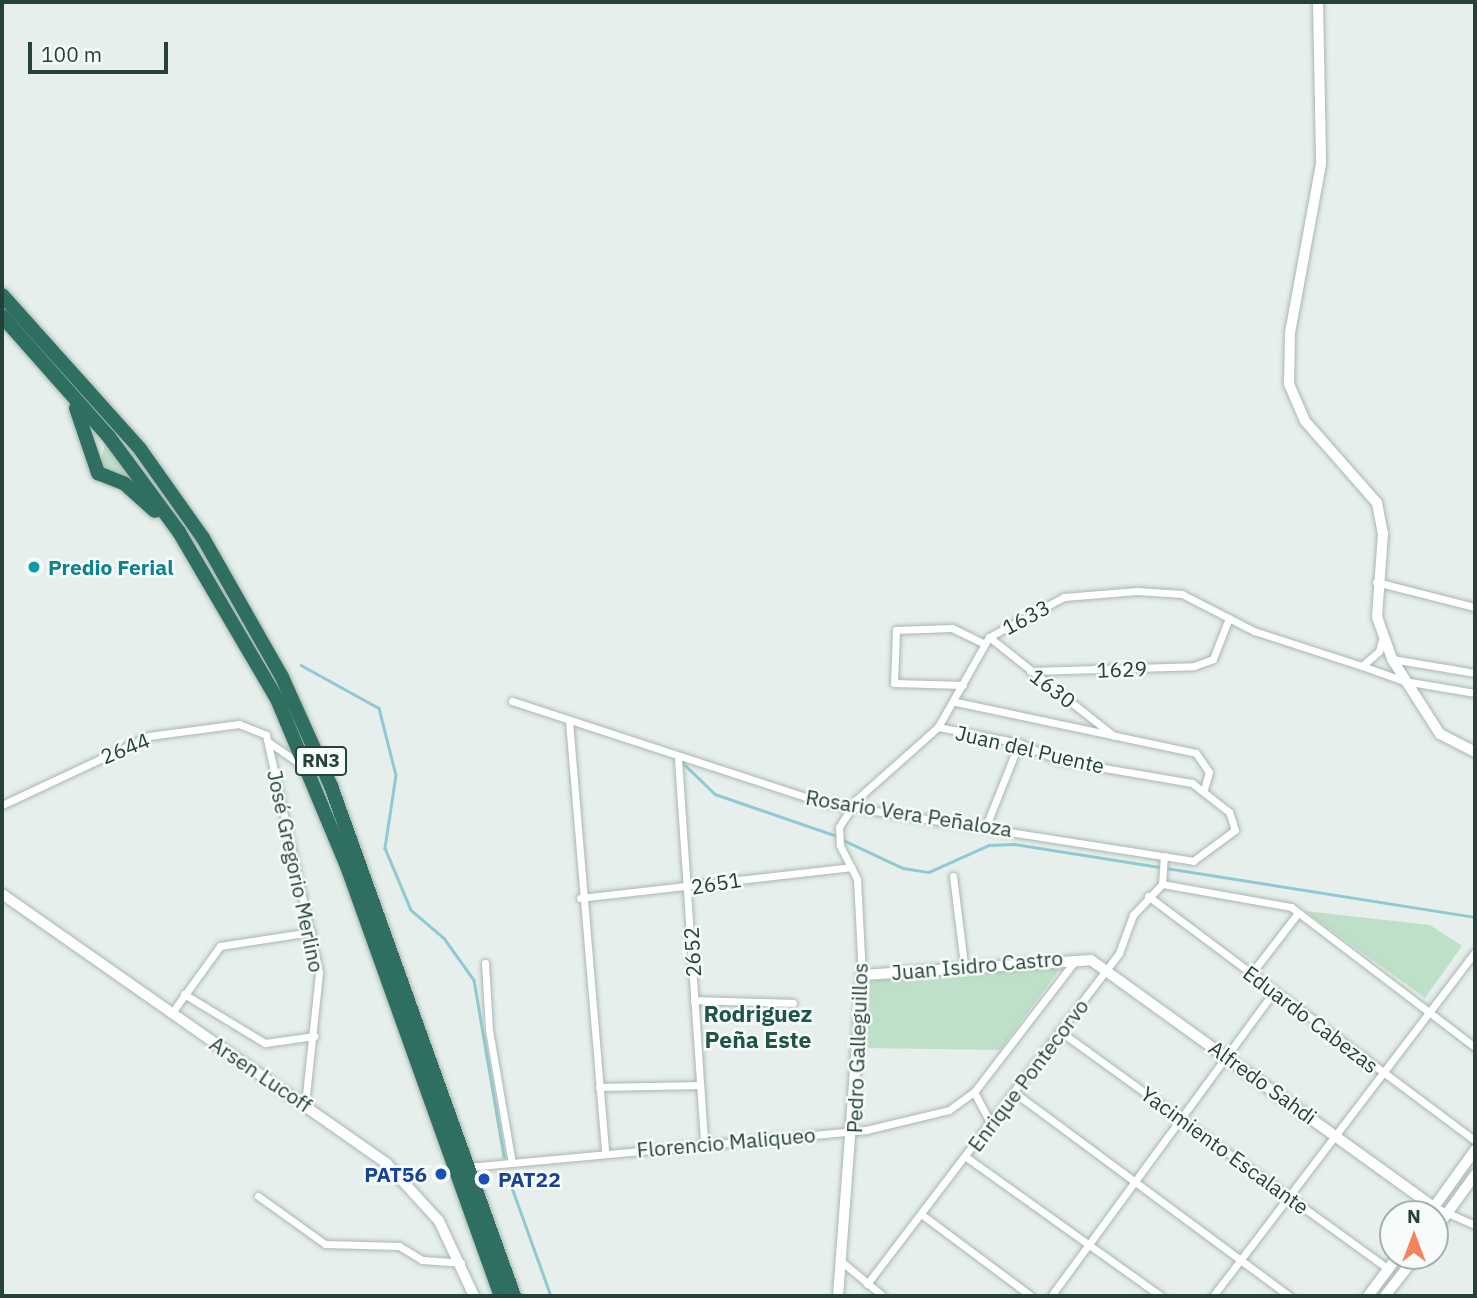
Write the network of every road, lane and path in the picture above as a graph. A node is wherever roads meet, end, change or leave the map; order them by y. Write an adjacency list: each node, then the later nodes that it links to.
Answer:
1 (1318, 2): 6 (street)
2 (2, 295): 77 (highway, RN3)
3 (2, 316): 4 (highway, RN3)
4 (61, 378): 5 (highway, RN3); 5 (highway)
5 (179, 532): 28 (highway, RN3)
6 (1375, 582): 7 (street); 9 (street)
7 (1475, 607)
8 (1229, 618): 10 (street, 1633); 12 (street); 13 (street, 1629)
9 (1383, 637): 11 (street); 12 (street)
10 (986, 640): 13 (street, 1630); 16 (street, 1633); 16 (street, 1630)
11 (1392, 659): 14 (street); 15 (street)
12 (1362, 666): 15 (street)
13 (1030, 671): 23 (street, 1630)
14 (1475, 673)
15 (1404, 681): 17 (street); 26 (street)
16 (963, 685): 19 (street, 1633)
17 (1475, 693)
18 (512, 701): 20 (street, Rosario Vera Peñaloza)
19 (957, 702): 22 (street, 1633); 23 (street, Juan del Puente)
20 (569, 721): 27 (street, Rosario Vera Peñaloza); 40 (street)
21 (257, 727): 24 (street, José Gregorio Merlino); 30 (street, 2644)
22 (938, 727): 25 (street, Juan del Puente); 31 (street, 1633)
23 (1118, 739): 29 (street, Juan del Puente)
24 (269, 743): 28 (street); 42 (street, José Gregorio Merlino)
25 (1019, 743): 29 (street, Juan del Puente); 32 (street)
26 (1475, 752)
27 (678, 760): 31 (street, Rosario Vera Peñaloza); 37 (street, 2652)
28 (311, 772): 97 (highway, RN3)
29 (1204, 790): 33 (street, Rosario Vera Peñaloza)
30 (2, 805)
31 (852, 806): 32 (street, Rosario Vera Peñaloza); 34 (street, Pedro Galleguillos)
32 (986, 825): 33 (street, Rosario Vera Peñaloza)
33 (1164, 856): 36 (street)
34 (851, 867): 37 (street, 2651); 50 (street, Pedro Galleguillos)
35 (953, 876): 47 (street)
36 (1162, 884): 39 (street, Enrique Pontecorvo); 41 (street)
37 (688, 888): 40 (street, 2651); 53 (street, 2652)
38 (2, 894): 56 (street, Arsen Lucoff)
39 (1148, 897): 48 (street, Enrique Pontecorvo); 49 (street, Eduardo Cabezas)
40 (580, 898): 63 (street)
41 (1298, 913): 49 (street); 55 (street)
42 (311, 932): 52 (street); 58 (street, José Gregorio Merlino)
43 (1474, 952): 55 (street)
44 (1077, 957): 45 (street, Juan Isidro Castro); 47 (street, Juan Isidro Castro); 64 (street, Florencio Maliqueo)
45 (1091, 960): 48 (street, Alfredo Sahdi)
46 (485, 963): 76 (street)
47 (964, 964): 50 (street, Juan Isidro Castro)
48 (1108, 969): 57 (street, Enrique Pontecorvo); 60 (street, Alfredo Sahdi)
49 (1251, 974): 51 (street, Eduardo Cabezas)
50 (862, 975): 69 (street, Pedro Galleguillos)
51 (1274, 990): 60 (street); 61 (street, Eduardo Cabezas)
52 (184, 994): 56 (street); 58 (street)
53 (694, 1000): 54 (street); 62 (street, 2652)
54 (793, 1003)
55 (1426, 1011): 59 (street); 61 (street)
56 (171, 1014): 66 (street, Arsen Lucoff)
57 (1061, 1032): 65 (street, Enrique Pontecorvo); 67 (street, Yacimiento Escalante)
58 (314, 1036): 66 (street, José Gregorio Merlino)
59 (1475, 1047)
60 (1226, 1055): 67 (street); 70 (street, Alfredo Sahdi)
61 (1381, 1072): 70 (street); 71 (street, Eduardo Cabezas)
62 (700, 1085): 63 (street); 72 (street, 2652)
63 (599, 1087): 74 (street)
64 (974, 1092): 68 (street); 69 (street, Florencio Maliqueo)
65 (1014, 1093): 68 (street, Enrique Pontecorvo); 79 (street)
66 (305, 1103): 92 (street, Arsen Lucoff)
67 (1180, 1118): 79 (street); 81 (street, Yacimiento Escalante)
68 (991, 1124): 75 (street, Enrique Pontecorvo)
69 (854, 1130): 72 (street, Florencio Maliqueo); 90 (street, Pedro Galleguillos)
70 (1334, 1134): 81 (street); 82 (street, Alfredo Sahdi)
71 (1475, 1141)
72 (704, 1144): 74 (street, Florencio Maliqueo)
73 (1475, 1150): 83 (street)
74 (605, 1154): 76 (street, Florencio Maliqueo)
75 (967, 1157): 85 (street, Enrique Pontecorvo); 88 (street)
76 (512, 1163): 77 (street, Florencio Maliqueo)
77 (469, 1167): 98 (highway, RN3)
78 (1475, 1175): 84 (street)
79 (1134, 1181): 88 (street); 89 (street)
80 (258, 1196): 92 (street)
81 (1288, 1196): 89 (street); 91 (street, Yacimiento Escalante)
82 (1417, 1200)
83 (1439, 1200)
84 (1449, 1211)
85 (921, 1214): 95 (street, Enrique Pontecorvo); 101 (street)
86 (1449, 1216): 87 (street)
87 (1475, 1225)
88 (1088, 1244): 102 (street); 103 (street)
89 (1240, 1260): 104 (street); 105 (street)
90 (842, 1262): 95 (street); 99 (street, Pedro Galleguillos)
91 (1379, 1262)
92 (461, 1263): 96 (street, Arsen Lucoff)
93 (1387, 1270): 106 (street)
94 (1405, 1270): 107 (street)
95 (867, 1284): 100 (street)
96 (474, 1296)
97 (501, 1296)
98 (514, 1296)
99 (838, 1296)
100 (883, 1296)
101 (1031, 1296)
102 (1051, 1296)
103 (1161, 1296)
104 (1213, 1296)
105 (1289, 1296)
106 (1368, 1296)
107 (1385, 1296)

